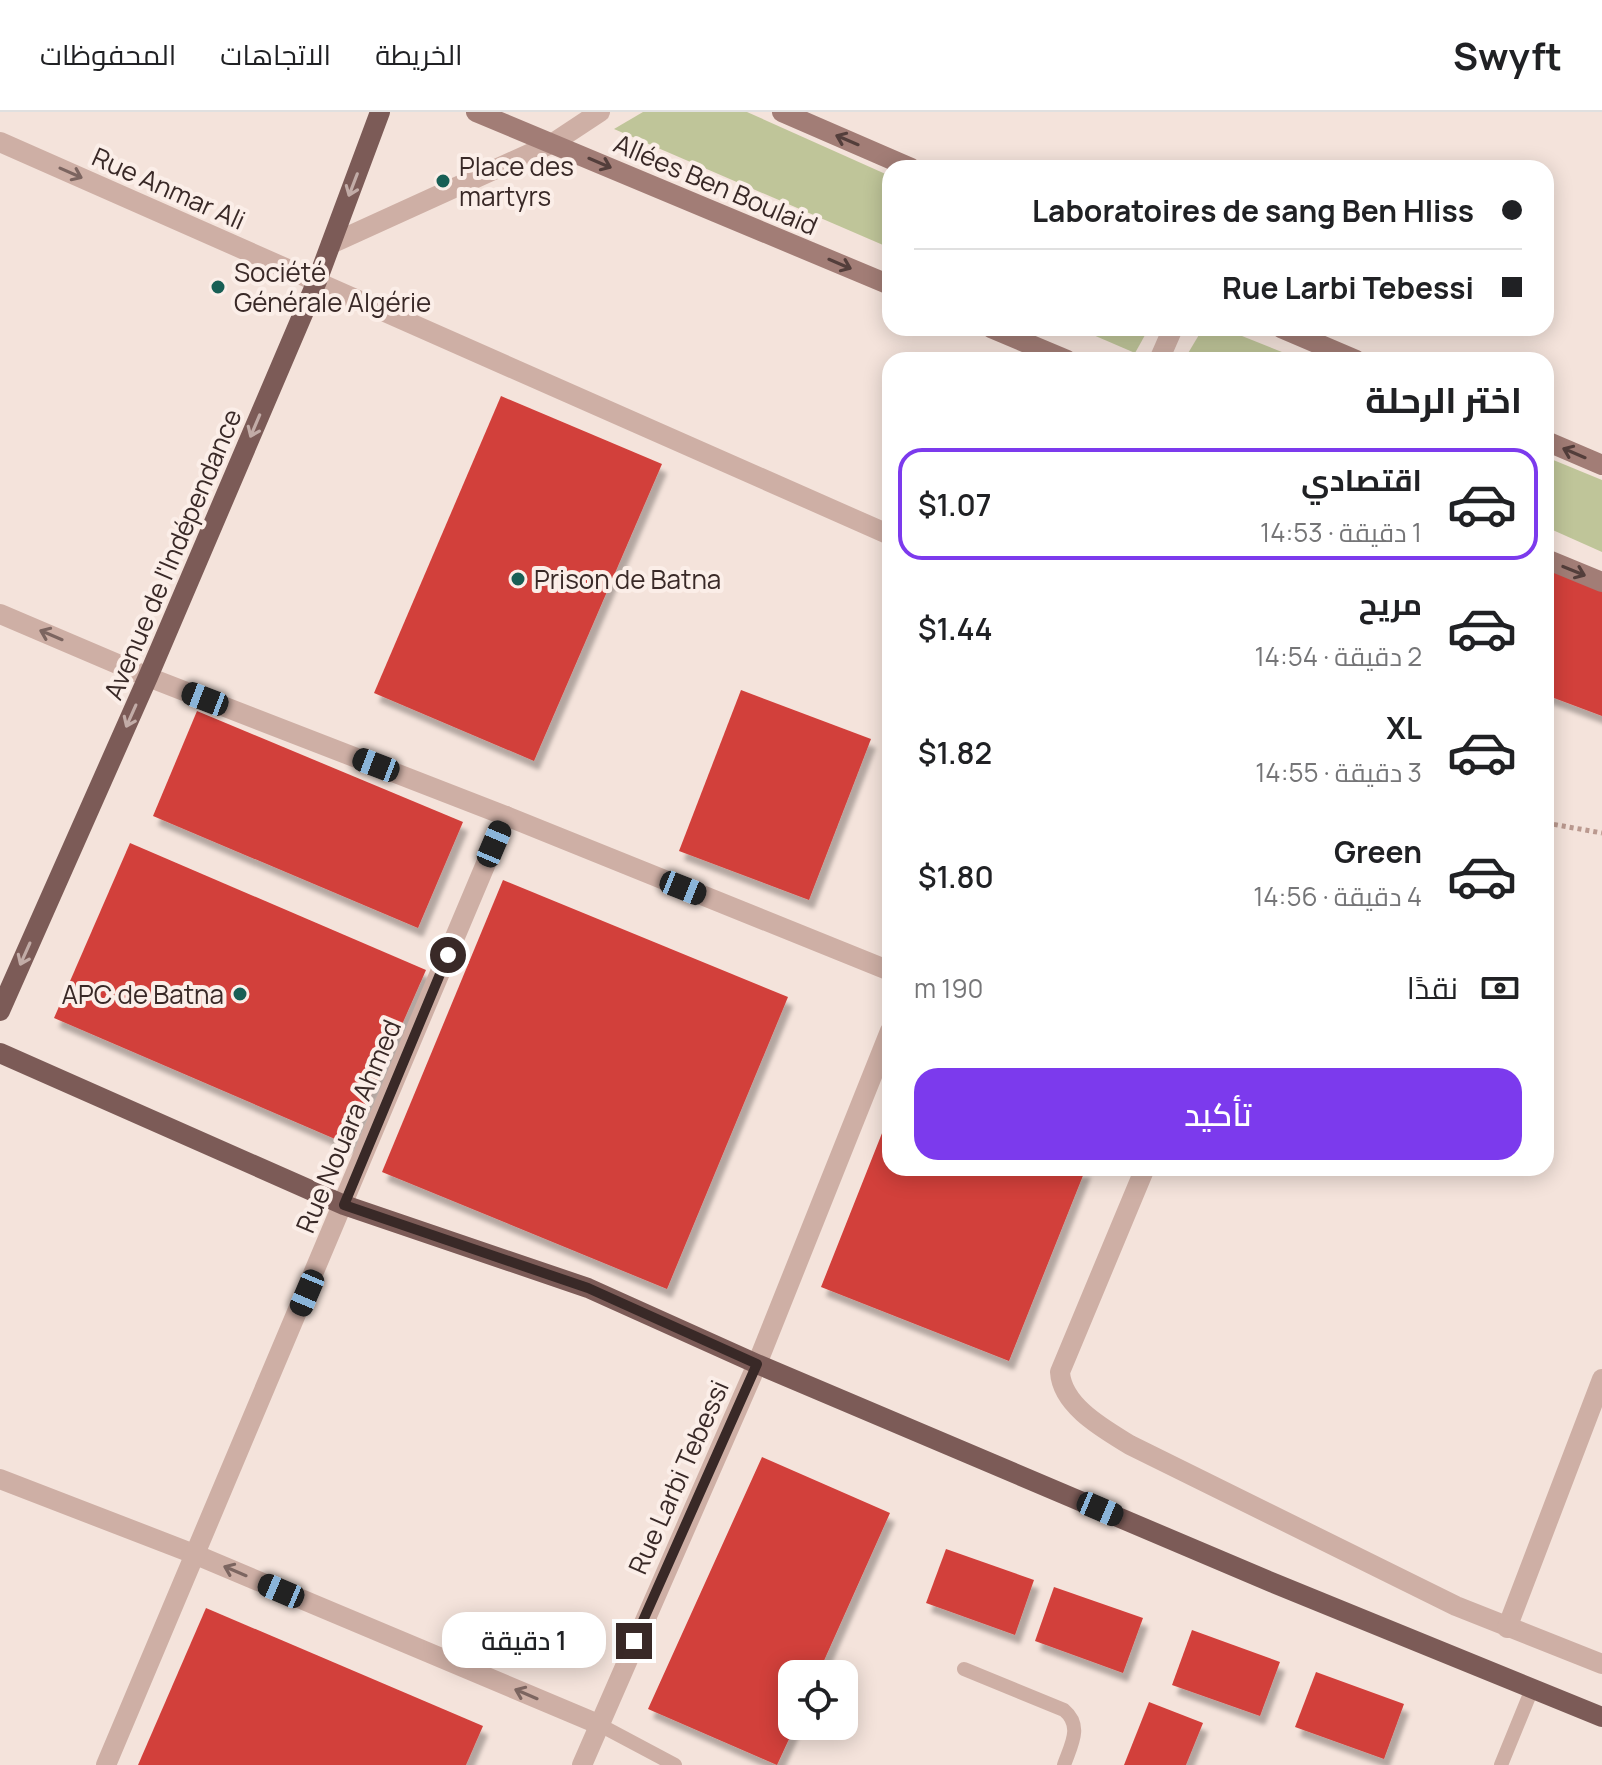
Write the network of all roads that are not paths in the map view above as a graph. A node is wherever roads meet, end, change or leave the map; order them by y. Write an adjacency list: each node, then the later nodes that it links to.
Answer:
1 (380, 112): 8 (main road, Avenue de l'Indépendance, one-way to 8)
2 (476, 112): 6 (main road, Allées Ben Boulaid)
3 (600, 112): 6 (street)
4 (782, 112): 7 (main road, one-way to 4)
5 (0, 142): 9 (street, Rue Anmar Ali, one-way to 9)
6 (553, 143): 8 (street); 10 (main road, Allées Ben Boulaid, one-way to 10)
7 (893, 160)
8 (331, 244): 9 (main road, Avenue de l'Indépendance)
9 (317, 281): 17 (street, Rue Anmar Ali); 21 (main road, Avenue de l'Indépendance, one-way to 21)
10 (882, 282)
11 (1010, 336): 13 (main road)
12 (1300, 336): 14 (main road)
13 (1048, 352)
14 (1337, 352)
15 (1554, 444): 16 (main road, one-way to 15)
16 (1602, 465)
17 (882, 531)
18 (1554, 562): 19 (main road, one-way to 19)
19 (1602, 582)
20 (0, 614): 21 (street, one-way to 20)
21 (148, 677): 22 (street); 24 (main road, Avenue de l'Indépendance, one-way to 24)
22 (506, 816): 23 (street); 28 (street, Rue Nouara Ahmed)
23 (882, 968)
24 (0, 1011)
25 (882, 1051): 29 (street, Rue Larbi Tebessi)
26 (0, 1053): 28 (main road)
27 (1142, 1176): 33 (street)
28 (344, 1205): 29 (main road); 32 (street, Rue Nouara Ahmed)
29 (757, 1364): 36 (main road); 38 (street, Rue Larbi Tebessi)
30 (1602, 1379): 33 (street)
31 (0, 1479): 32 (street)
32 (194, 1554): 38 (street, one-way to 32); 39 (street, Rue Nouara Ahmed)
33 (1507, 1628): 34 (street)
34 (1602, 1664)
35 (964, 1669): 42 (lane)
36 (1532, 1689): 37 (main road); 43 (lane)
37 (1602, 1717)
38 (598, 1724): 40 (street, Rue Larbi Tebessi); 41 (lane)
39 (106, 1765)
40 (582, 1765)
41 (675, 1765)
42 (1064, 1765)
43 (1501, 1765)

